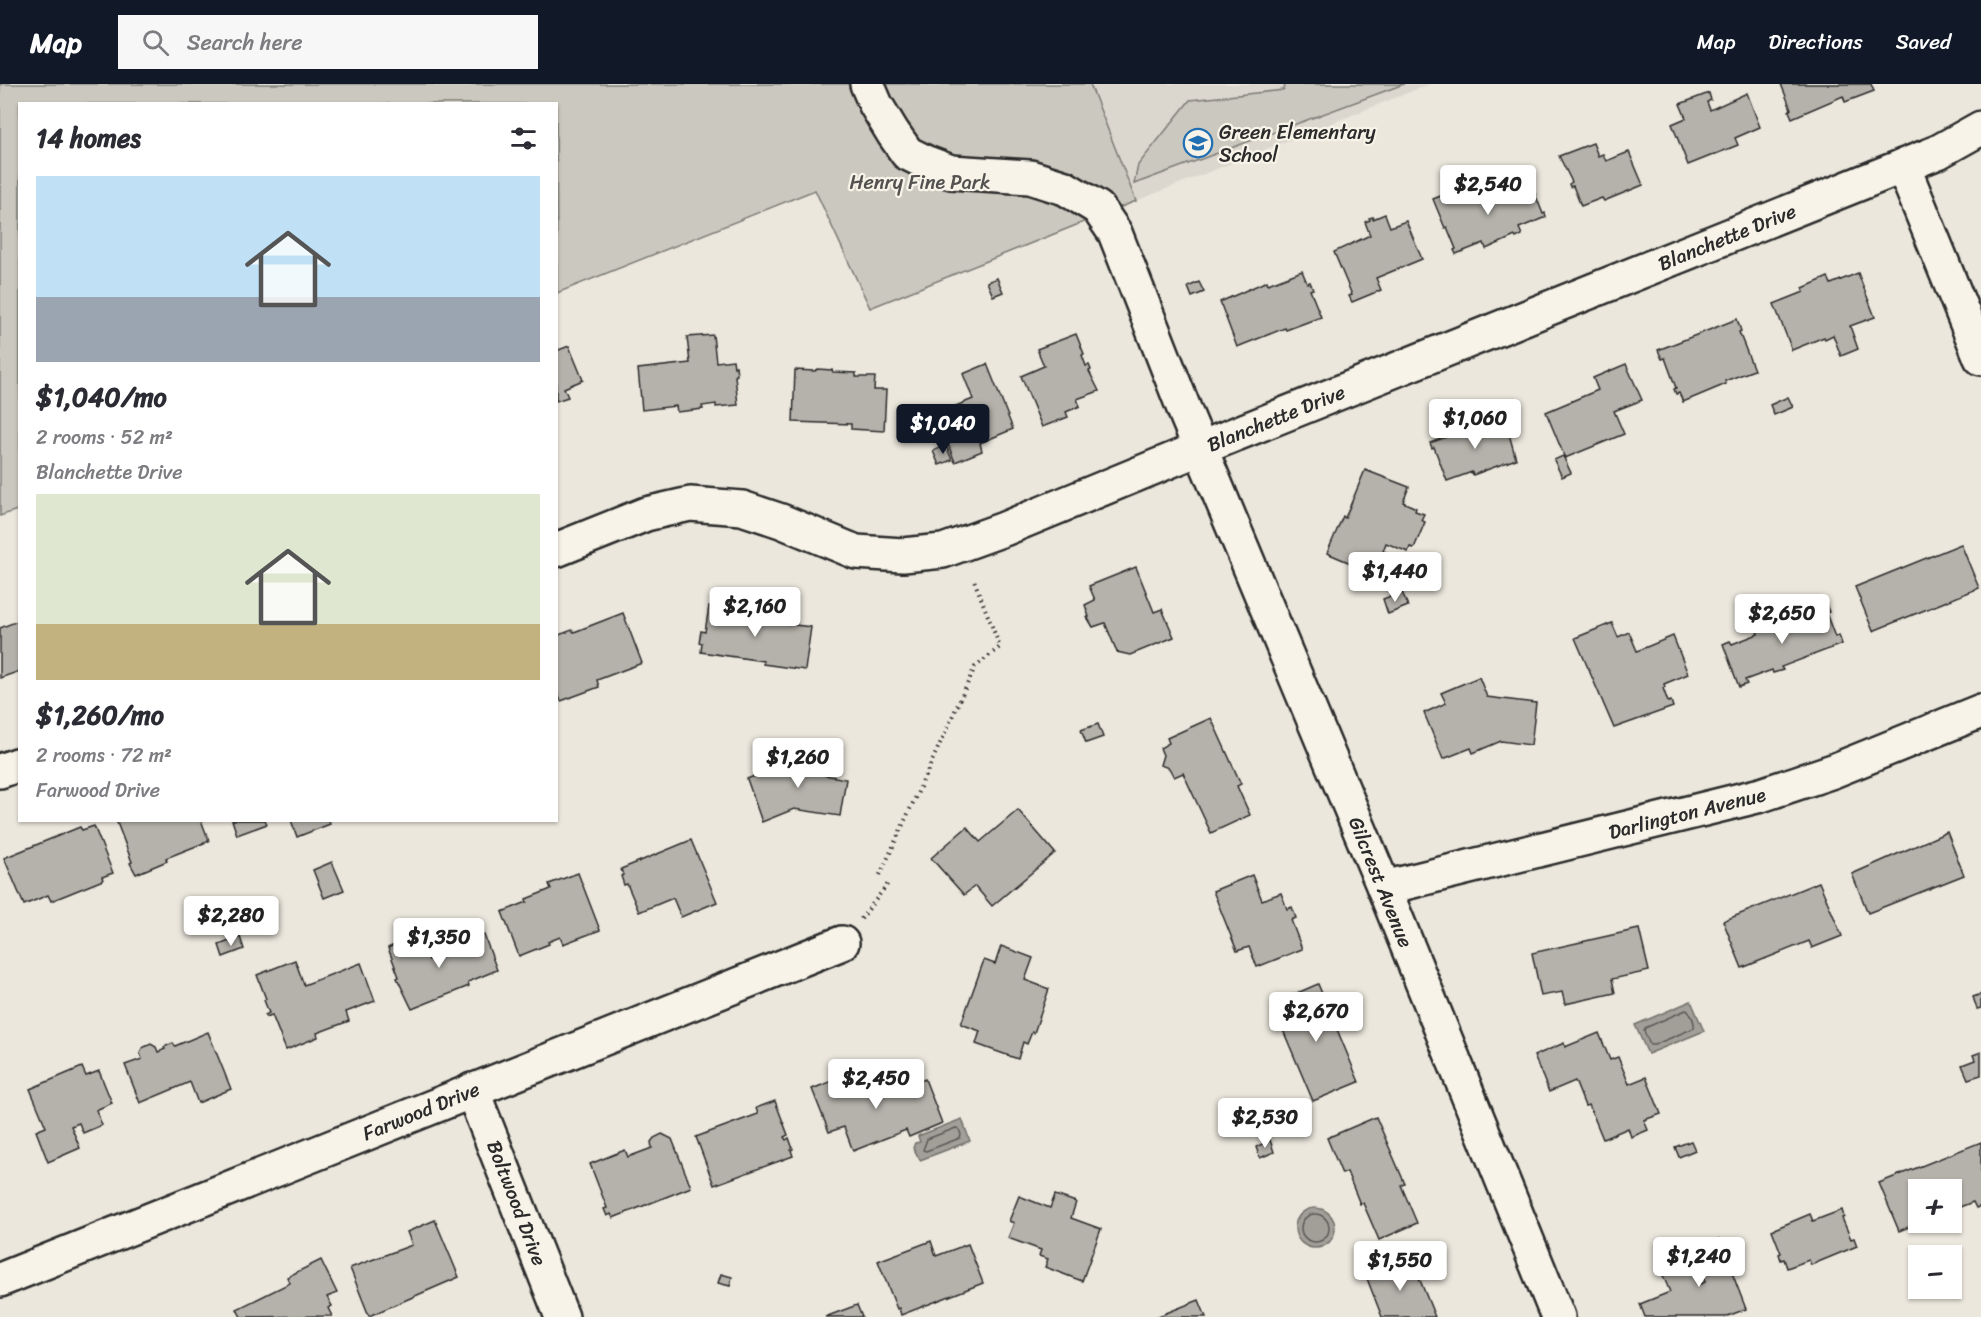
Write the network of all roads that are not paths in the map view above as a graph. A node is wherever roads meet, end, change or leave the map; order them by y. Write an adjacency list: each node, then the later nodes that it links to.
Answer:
1 (867, 84): 5 (street, Gilcrest Avenue)
2 (1981, 128): 3 (street, Blanchette Drive)
3 (1904, 166): 4 (street); 5 (street, Blanchette Drive)
4 (1981, 358)
5 (1200, 448): 6 (street, Blanchette Drive); 10 (street, Gilcrest Avenue)
6 (558, 549)
7 (1981, 711): 10 (street, Darlington Avenue)
8 (18, 765): 9 (street)
9 (0, 771)
10 (1384, 888): 15 (street, Gilcrest Avenue)
11 (842, 943): 12 (street, Farwood Drive)
12 (472, 1090): 13 (street, Farwood Drive); 14 (street, Boltwood Drive)
13 (0, 1280)
14 (562, 1317)
15 (1558, 1317)

